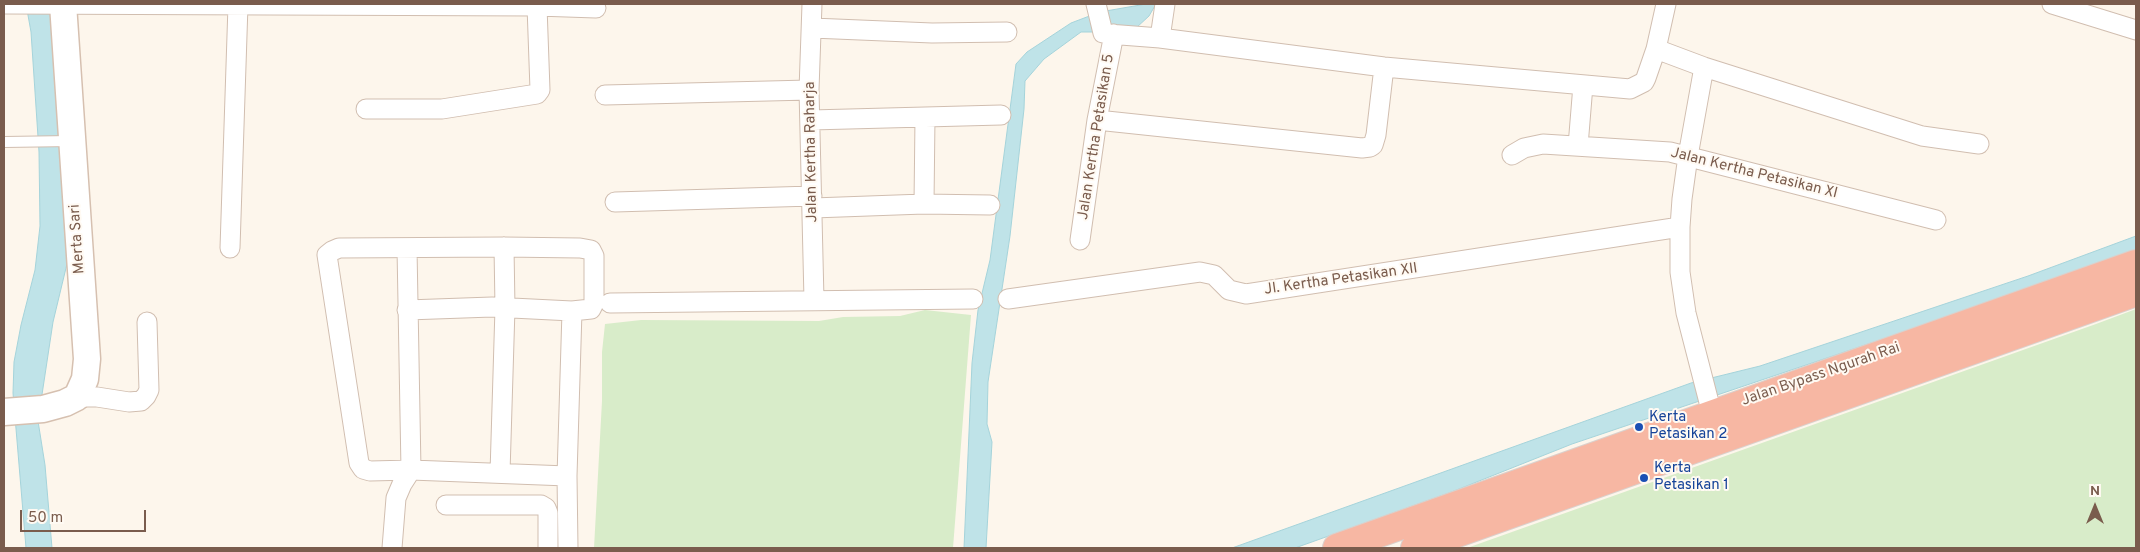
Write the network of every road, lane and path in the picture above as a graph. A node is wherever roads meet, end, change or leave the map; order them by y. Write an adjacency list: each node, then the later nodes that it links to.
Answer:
1 (12, 4): 2 (street)
2 (58, 4): 3 (street)
3 (63, 4): 8 (street); 29 (street, Merta Sari)
4 (812, 4): 13 (street, Jalan Kertha Raharja)
5 (1164, 4): 17 (street)
6 (1666, 4): 18 (street)
7 (2052, 4): 14 (street)
8 (238, 5): 9 (street); 43 (street)
9 (394, 5): 10 (street)
10 (537, 6): 12 (street); 24 (street)
11 (1096, 6): 16 (street)
12 (596, 8)
13 (812, 28): 15 (street); 22 (street, Jalan Kertha Raharja)
14 (2136, 30)
15 (1008, 32)
16 (1109, 33): 17 (street); 28 (street, Jalan Kertha Petasikan 5)
17 (1160, 38): 19 (street)
18 (1656, 49): 20 (street); 21 (street)
19 (1384, 67): 21 (street); 28 (street)
20 (1704, 67): 31 (street); 34 (street)
21 (1583, 85): 32 (street)
22 (810, 90): 23 (street); 27 (street, Jalan Kertha Raharja)
23 (605, 95)
24 (366, 109)
25 (1001, 115): 26 (street)
26 (925, 118): 27 (street); 37 (street)
27 (811, 120): 36 (street, Jalan Kertha Raharja)
28 (1097, 120): 41 (street, Jalan Kertha Petasikan 5)
29 (69, 140): 30 (lane); 55 (street, Merta Sari)
30 (4, 142)
31 (1979, 144)
32 (1578, 146): 33 (street, Jalan Kertha Petasikan XI); 34 (street, Jalan Kertha Petasikan XI)
33 (1512, 155)
34 (1688, 156): 39 (street, Jalan Kertha Petasikan XI); 40 (street)
35 (615, 202): 36 (street)
36 (813, 202): 37 (street); 48 (street, Jalan Kertha Raharja)
37 (924, 204): 38 (street)
38 (990, 205)
39 (1936, 220)
40 (1680, 228): 49 (street, Jl. Kertha Petasikan XII); 56 (street)
41 (1080, 240)
42 (504, 246): 44 (street); 51 (street); 53 (street)
43 (230, 248)
44 (407, 248): 52 (street); 58 (street)
45 (2136, 264): 56 (highway, Jalan Bypass Ngurah Rai)
46 (2136, 292): 66 (highway, Jalan Bypass Ngurah Rai)
47 (973, 299): 48 (street)
48 (814, 300): 50 (street)
49 (1008, 300)
50 (610, 303)
51 (505, 308): 52 (street); 53 (street); 59 (street)
52 (407, 310): 58 (street)
53 (572, 311): 60 (street)
54 (147, 322): 55 (street)
55 (77, 397): 57 (street)
56 (1710, 408): 65 (highway, Jalan Bypass Ngurah Rai)
57 (6, 412)
58 (411, 470): 59 (street); 62 (street)
59 (500, 473): 60 (street)
60 (567, 476): 64 (street)
61 (446, 506): 63 (street)
62 (392, 548)
63 (548, 548)
64 (568, 548)
65 (1337, 548)
66 (1415, 548)

